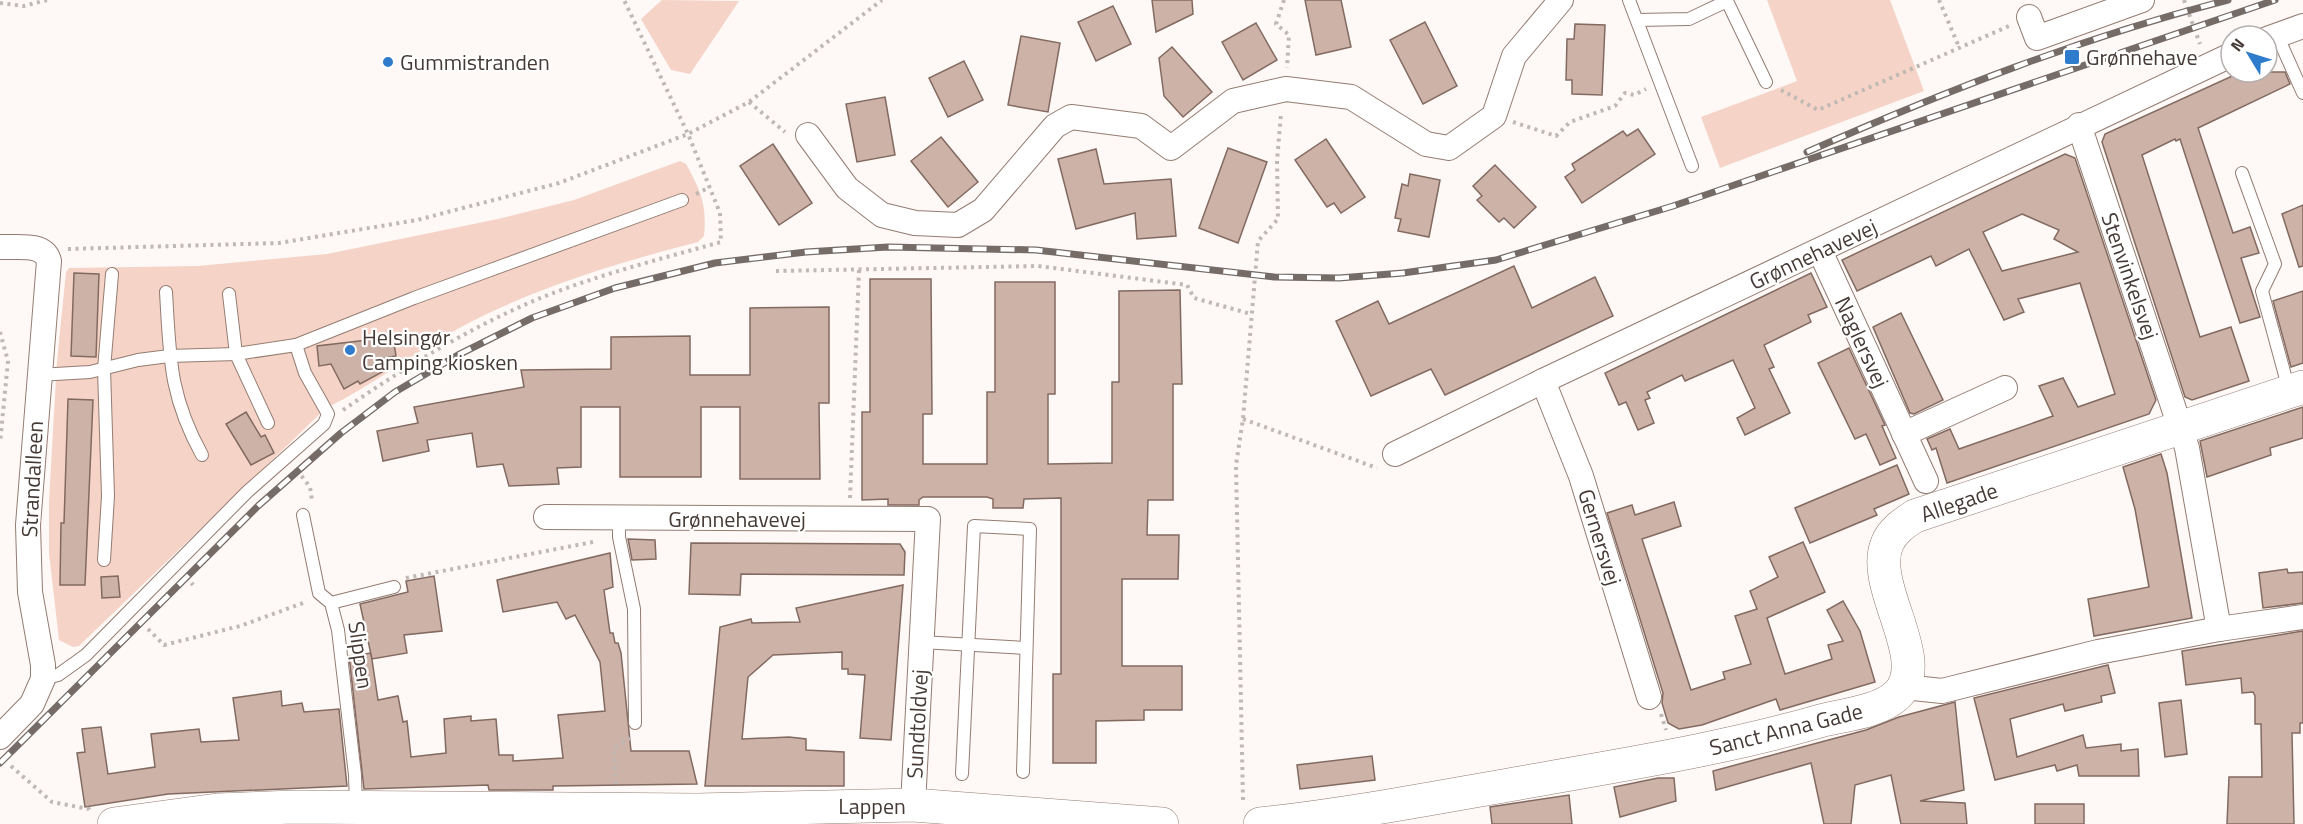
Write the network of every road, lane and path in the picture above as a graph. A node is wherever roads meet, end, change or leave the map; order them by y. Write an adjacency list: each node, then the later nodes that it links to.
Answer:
1 (47, 0): 10 (path)
2 (624, 0): 26 (path)
3 (882, 0): 23 (path)
4 (1284, 0): 21 (path)
5 (1562, 0): 24 (street)
6 (1629, 0): 12 (lane)
7 (1939, 0): 15 (path)
8 (2142, 0): 11 (street)
9 (2184, 0): 18 (path)
10 (0, 3)
11 (2029, 17): 15 (path)
12 (1636, 20): 19 (lane); 20 (lane)
13 (2303, 26): 14 (street)
14 (2279, 35)
15 (1959, 47): 20 (path)
16 (2279, 50): 22 (lane)
17 (2219, 61): 18 (street, Grønnehavevej)
18 (2208, 66): 25 (street, Grønnehavevej)
19 (1660, 81): 24 (path); 28 (lane)
20 (1766, 82)
21 (1286, 88): 24 (street); 27 (street); 39 (path)
22 (2303, 93)
23 (749, 102): 26 (path); 27 (path)
24 (1494, 116)
25 (2079, 125): 32 (street, Grønnehavevej); 52 (street, Stenvinkelsvej)
26 (688, 134): 33 (path); 49 (path)
27 (808, 135)
28 (1692, 166)
29 (2242, 173): 48 (lane)
30 (682, 200): 41 (lane)
31 (0, 247): 33 (street)
32 (1820, 251): 46 (street, Grønnehavevej); 53 (street, Naglersvej)
33 (48, 255): 45 (street, Strandalleen)
34 (859, 270): 35 (path); 39 (path); 62 (path)
35 (776, 271)
36 (112, 274): 44 (lane)
37 (166, 292): 43 (lane)
38 (229, 294): 42 (lane)
39 (1251, 314): 50 (path)
40 (0, 333): 54 (path)
41 (296, 345): 42 (lane); 49 (lane)
42 (236, 354): 43 (lane); 51 (lane)
43 (170, 356): 44 (lane); 56 (lane)
44 (104, 369): 45 (lane); 64 (lane)
45 (38, 375): 73 (street, Strandalleen)
46 (1543, 381): 55 (street, Grønnehavevej); 75 (street, Gernersvej)
47 (2005, 388): 53 (street)
48 (2296, 389): 52 (main road, Allegade)
49 (328, 414): 57 (lane)
50 (1243, 418): 55 (path); 85 (path)
51 (268, 423)
52 (2181, 427): 69 (street); 74 (main road, Allegade)
53 (1904, 434): 58 (street, Naglersvej)
54 (0, 443)
55 (1395, 454)
56 (202, 455)
57 (285, 459): 59 (path); 73 (lane)
58 (1926, 481)
59 (303, 515): 66 (lane, Slippen)
60 (546, 517): 63 (street, Grønnehavevej)
61 (928, 519): 62 (street, Grønnehavevej); 70 (street, Sundtoldvej)
62 (849, 520): 63 (street, Grønnehavevej)
63 (619, 527): 65 (path); 76 (lane)
64 (104, 560)
65 (394, 587): 66 (lane)
66 (331, 603): 68 (path); 83 (lane, Slippen)
67 (2303, 617): 69 (street)
68 (148, 629)
69 (2219, 629): 74 (street)
70 (921, 642): 71 (lane, Sundtoldvej); 82 (street, Sundtoldvej)
71 (968, 645): 72 (lane, Sundtoldvej); 72 (lane, Sundtoldvej); 81 (lane, Sundtoldvej)
72 (1026, 648): 80 (lane, Sundtoldvej)
73 (43, 679): 77 (street)
74 (1904, 687): 78 (main road, Sanct Anna Gade)
75 (1649, 697): 78 (path)
76 (635, 723): 84 (path)
77 (0, 737)
78 (1675, 755): 86 (main road, Sanct Anna Gade)
79 (11, 766): 87 (path)
80 (1023, 772)
81 (962, 774)
82 (913, 805): 84 (main road, Lappen); 88 (main road, Lappen)
83 (356, 808): 84 (main road, Lappen); 87 (main road, Lappen)
84 (618, 809)
85 (1251, 812): 86 (main road, Sanct Anna Gade)
86 (1407, 814)
87 (103, 820)
88 (1162, 824)

